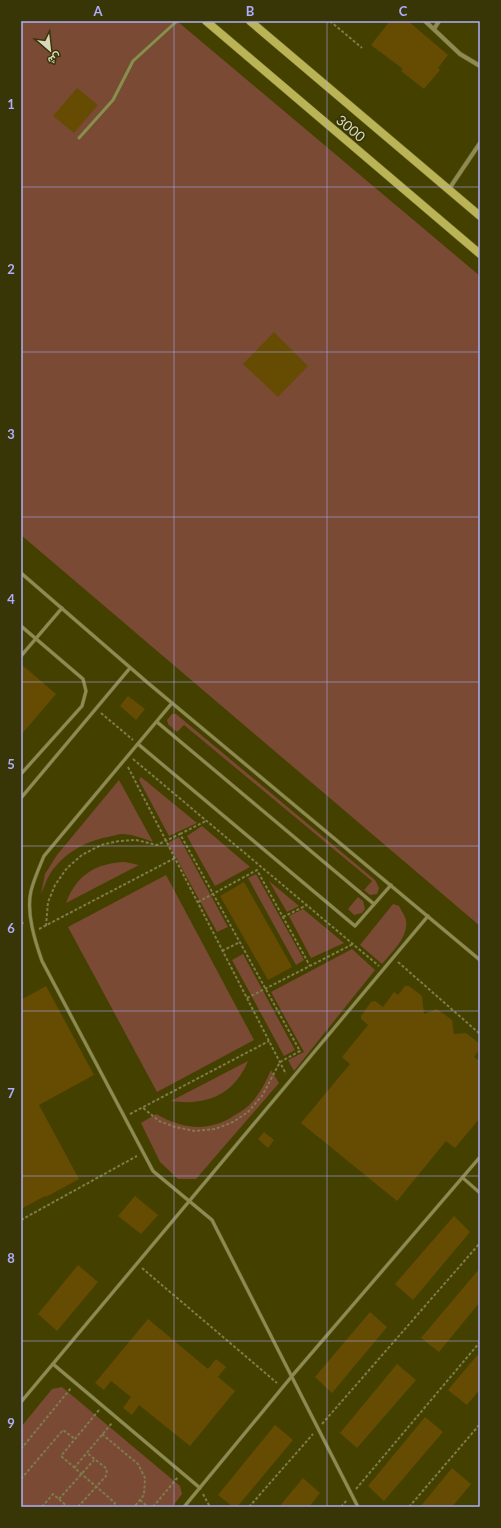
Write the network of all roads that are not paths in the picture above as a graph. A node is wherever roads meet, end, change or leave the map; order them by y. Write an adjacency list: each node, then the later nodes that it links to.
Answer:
1 (178, 21): 8 (lane)
2 (206, 21): 12 (street, 3000)
3 (250, 21): 10 (street)
4 (424, 21): 6 (street)
5 (439, 21): 6 (street)
6 (434, 29): 7 (street)
7 (480, 66)
8 (79, 138)
9 (480, 143): 10 (street)
10 (448, 190): 11 (street)
11 (480, 216)
12 (480, 254)
13 (21, 573): 14 (lane)
14 (62, 608): 16 (lane); 18 (lane)
15 (21, 626): 16 (lane)
16 (36, 639): 17 (lane); 22 (lane)
17 (21, 656)
18 (130, 668): 19 (lane); 23 (lane)
19 (172, 703): 20 (lane); 24 (lane)
20 (157, 722): 21 (lane); 25 (lane)
21 (138, 744): 25 (lane); 31 (lane)
22 (21, 774)
23 (21, 798)
24 (391, 885): 25 (lane); 26 (lane)
25 (374, 904)
26 (428, 916): 27 (lane); 31 (lane)
27 (480, 960)
28 (480, 1157): 29 (lane)
29 (462, 1178): 30 (lane); 33 (lane)
30 (480, 1193)
31 (188, 1201): 32 (lane); 33 (lane)
32 (53, 1364): 34 (lane); 35 (lane)
33 (292, 1376): 35 (lane); 37 (lane)
34 (21, 1402)
35 (200, 1488): 36 (lane)
36 (184, 1507)
37 (358, 1507)

